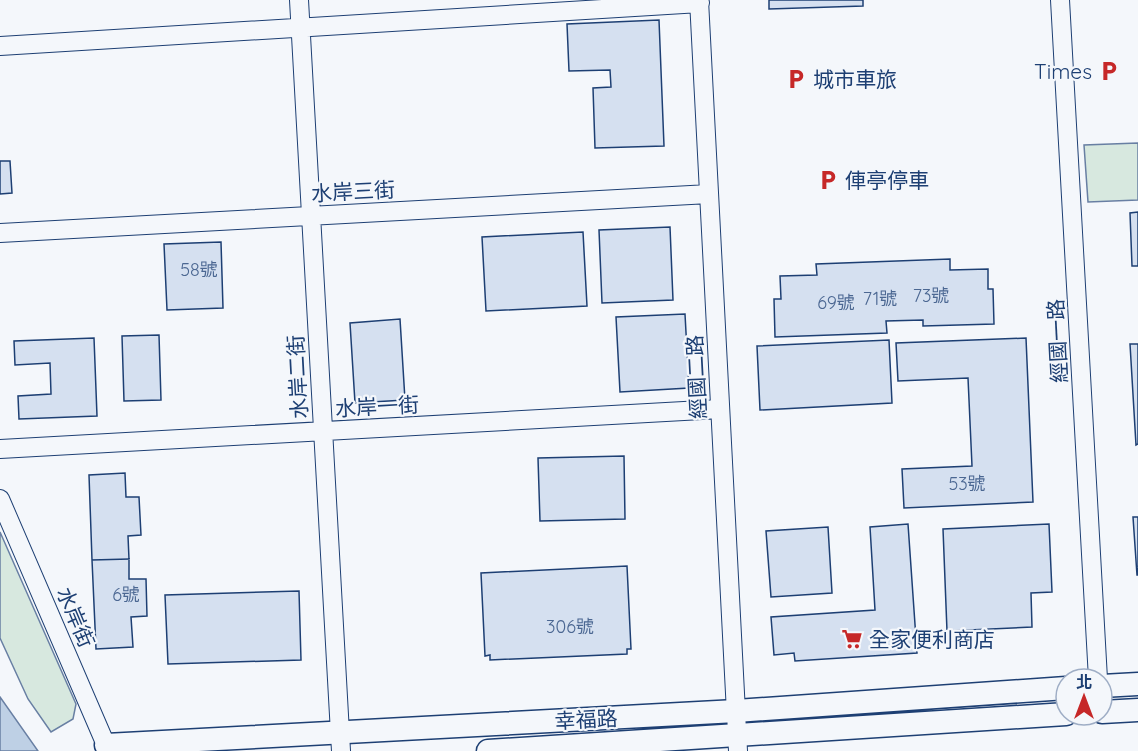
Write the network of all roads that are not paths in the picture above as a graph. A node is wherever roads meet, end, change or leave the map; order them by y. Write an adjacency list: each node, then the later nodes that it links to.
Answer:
1 (299, 0): 4 (street, 水岸二街)
2 (1060, 0): 13 (street, 經國一路)
3 (700, 2): 4 (street); 6 (street, 經國二路)
4 (300, 27): 5 (street); 7 (street, 水岸二街)
5 (0, 46)
6 (709, 194): 7 (street, 水岸三街); 9 (street, 經國二路)
7 (311, 216): 8 (street, 水岸三街); 10 (street, 水岸二街)
8 (0, 233)
9 (720, 409): 10 (street, 水岸一街); 18 (street, 經國二路)
10 (323, 431): 11 (street, 水岸一街); 21 (street, 水岸二街)
11 (0, 449)
12 (0, 499): 23 (street, 水岸街)
13 (1097, 667)
14 (1138, 684): 15 (street)
15 (1114, 685)
16 (1054, 689): 18 (street, 幸福路)
17 (1138, 710): 19 (street)
18 (736, 711): 21 (street, 幸福路); 22 (street, 經國二路)
19 (1114, 711)
20 (1054, 715): 22 (street, 幸福路)
21 (340, 742): 23 (street, 幸福路)
22 (737, 743): 24 (street, 幸福路)
23 (109, 748)
24 (488, 751)

